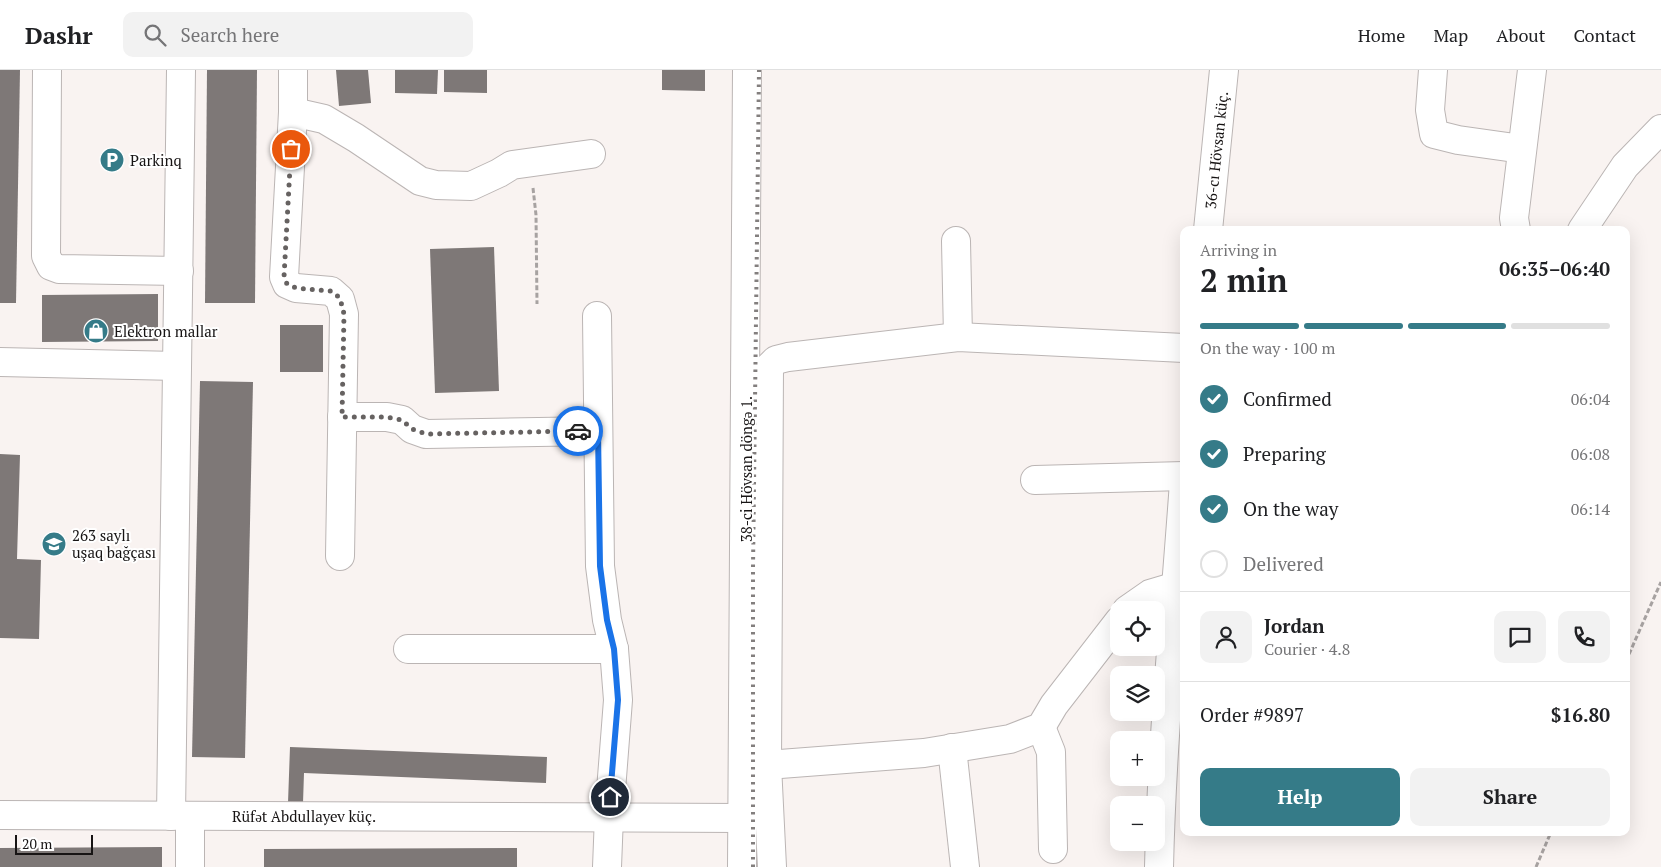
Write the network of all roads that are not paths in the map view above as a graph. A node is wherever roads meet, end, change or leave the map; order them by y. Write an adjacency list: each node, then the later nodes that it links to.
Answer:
1 (47, 70): 16 (street)
2 (182, 70): 16 (street)
3 (293, 70): 8 (street)
4 (747, 70): 40 (street, 38-ci Hövsan döngə 1.)
5 (1224, 70): 12 (street, 36-cı Hövsan küç.)
6 (1433, 70): 10 (street)
7 (1532, 70): 10 (street)
8 (293, 112): 11 (street); 22 (street)
9 (1661, 129): 14 (street)
10 (1522, 149): 13 (street)
11 (590, 154)
12 (1208, 226)
13 (1515, 226)
14 (1585, 226)
15 (956, 240): 18 (street)
16 (179, 270): 21 (street)
17 (597, 316): 23 (street)
18 (958, 337): 19 (street); 36 (street)
19 (1180, 348)
20 (0, 362): 21 (street)
21 (177, 366): 38 (street)
22 (342, 417): 23 (street); 27 (street)
23 (598, 431): 32 (street)
24 (1180, 476): 25 (street)
25 (1035, 480)
26 (1180, 541): 28 (street)
27 (340, 556)
28 (1177, 586): 29 (street); 33 (street)
29 (1140, 601)
30 (1110, 633): 34 (street)
31 (408, 649): 32 (street)
32 (614, 649): 39 (street)
33 (1177, 669): 47 (street)
34 (1041, 727): 35 (street); 41 (street)
35 (952, 748): 36 (street); 46 (street)
36 (767, 765): 45 (street)
37 (0, 815): 38 (street, Rüfət Abdullayev küç.)
38 (181, 816): 39 (street, Rüfət Abdullayev küç.); 42 (street)
39 (609, 816): 40 (street, Rüfət Abdullayev küç.); 43 (street)
40 (742, 818): 44 (street, 38-ci Hövsan döngə 1.)
41 (1052, 849)
42 (190, 867)
43 (607, 867)
44 (742, 867)
45 (772, 867)
46 (965, 867)
47 (1159, 867)

